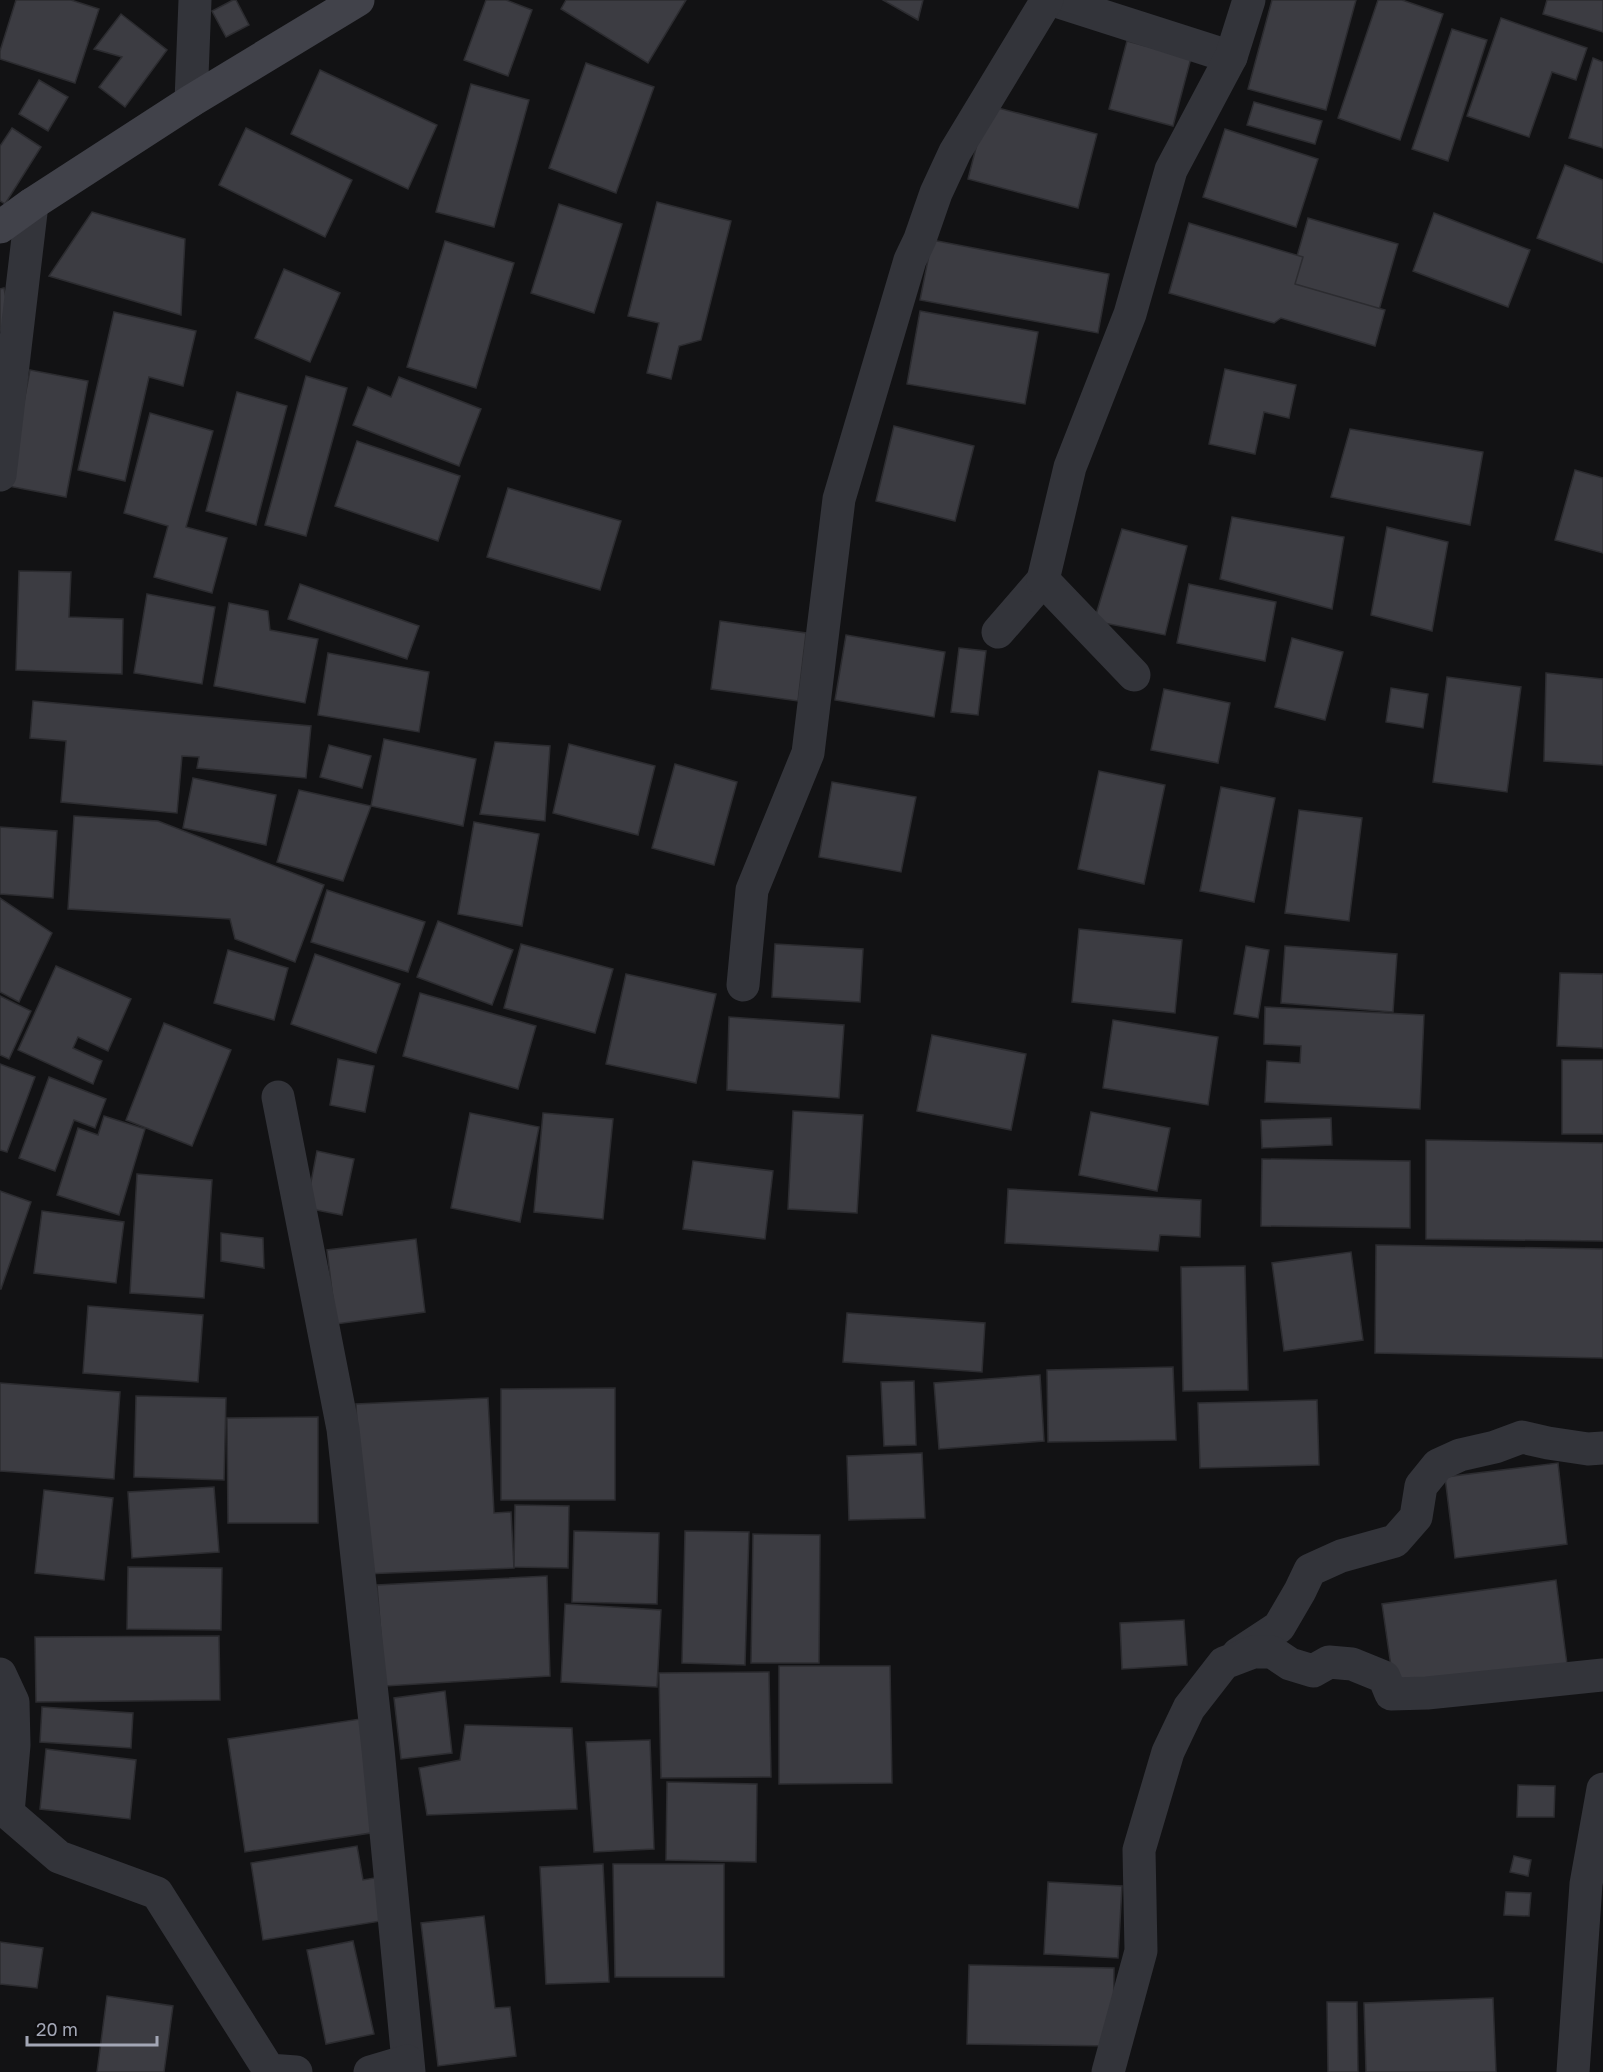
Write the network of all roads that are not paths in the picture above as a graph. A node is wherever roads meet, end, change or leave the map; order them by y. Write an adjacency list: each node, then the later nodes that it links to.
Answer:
1 (195, 0): 7 (street)
2 (358, 0): 7 (street)
3 (1047, 0): 14 (street)
4 (1053, 0): 6 (street)
5 (1249, 0): 6 (street)
6 (1231, 57): 11 (street)
7 (190, 101): 8 (street)
8 (32, 204): 9 (street); 10 (street)
9 (0, 227)
10 (0, 475)
11 (1043, 580): 12 (street); 13 (street)
12 (998, 632)
13 (1134, 675)
14 (742, 985)
15 (278, 1097): 21 (street)
16 (1603, 1448): 17 (street)
17 (1224, 1663): 19 (street); 24 (street)
18 (0, 1674): 22 (street)
19 (1603, 1675)
20 (1603, 1789): 25 (street)
21 (408, 2067): 23 (street)
22 (296, 2072)
23 (370, 2072)
24 (1108, 2072)
25 (1573, 2072)

